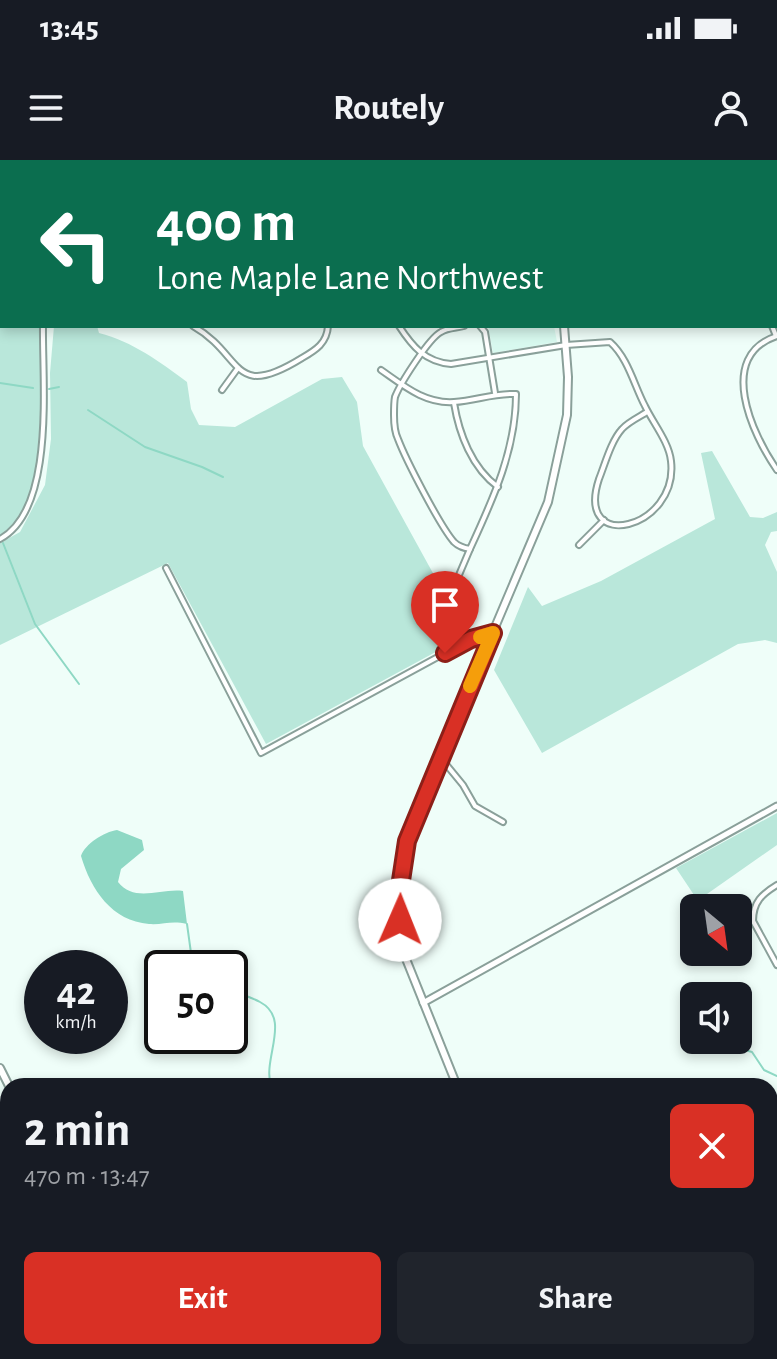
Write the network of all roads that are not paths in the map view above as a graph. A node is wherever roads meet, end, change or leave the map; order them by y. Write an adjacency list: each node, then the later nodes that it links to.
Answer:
1 (328, 160): 2 (street)
2 (345, 160)
3 (43, 328): 24 (street)
4 (196, 328): 14 (street)
5 (328, 328): 14 (street)
6 (400, 328): 12 (street)
7 (456, 328): 12 (street)
8 (482, 328): 13 (street)
9 (564, 328): 11 (main road)
10 (776, 336): 21 (street)
11 (566, 345): 13 (street); 20 (street); 29 (main road)
12 (423, 355): 13 (street); 16 (street)
13 (489, 360): 18 (street)
14 (238, 368): 17 (street)
15 (381, 370): 16 (street)
16 (403, 385): 19 (street); 26 (street)
17 (222, 390)
18 (495, 393): 19 (street); 22 (street)
19 (454, 402): 22 (street)
20 (647, 412): 23 (street); 23 (street)
21 (777, 470)
22 (498, 487): 26 (street)
23 (604, 520): 25 (street)
24 (0, 539)
25 (579, 545)
26 (470, 549): 28 (street)
27 (166, 568): 29 (street)
28 (453, 589)
29 (493, 633): 30 (main road)
30 (440, 757): 32 (street); 35 (main road)
31 (777, 806): 35 (street)
32 (503, 822)
33 (777, 885): 34 (street)
34 (777, 965)
35 (422, 1003): 36 (main road)
36 (454, 1078)

